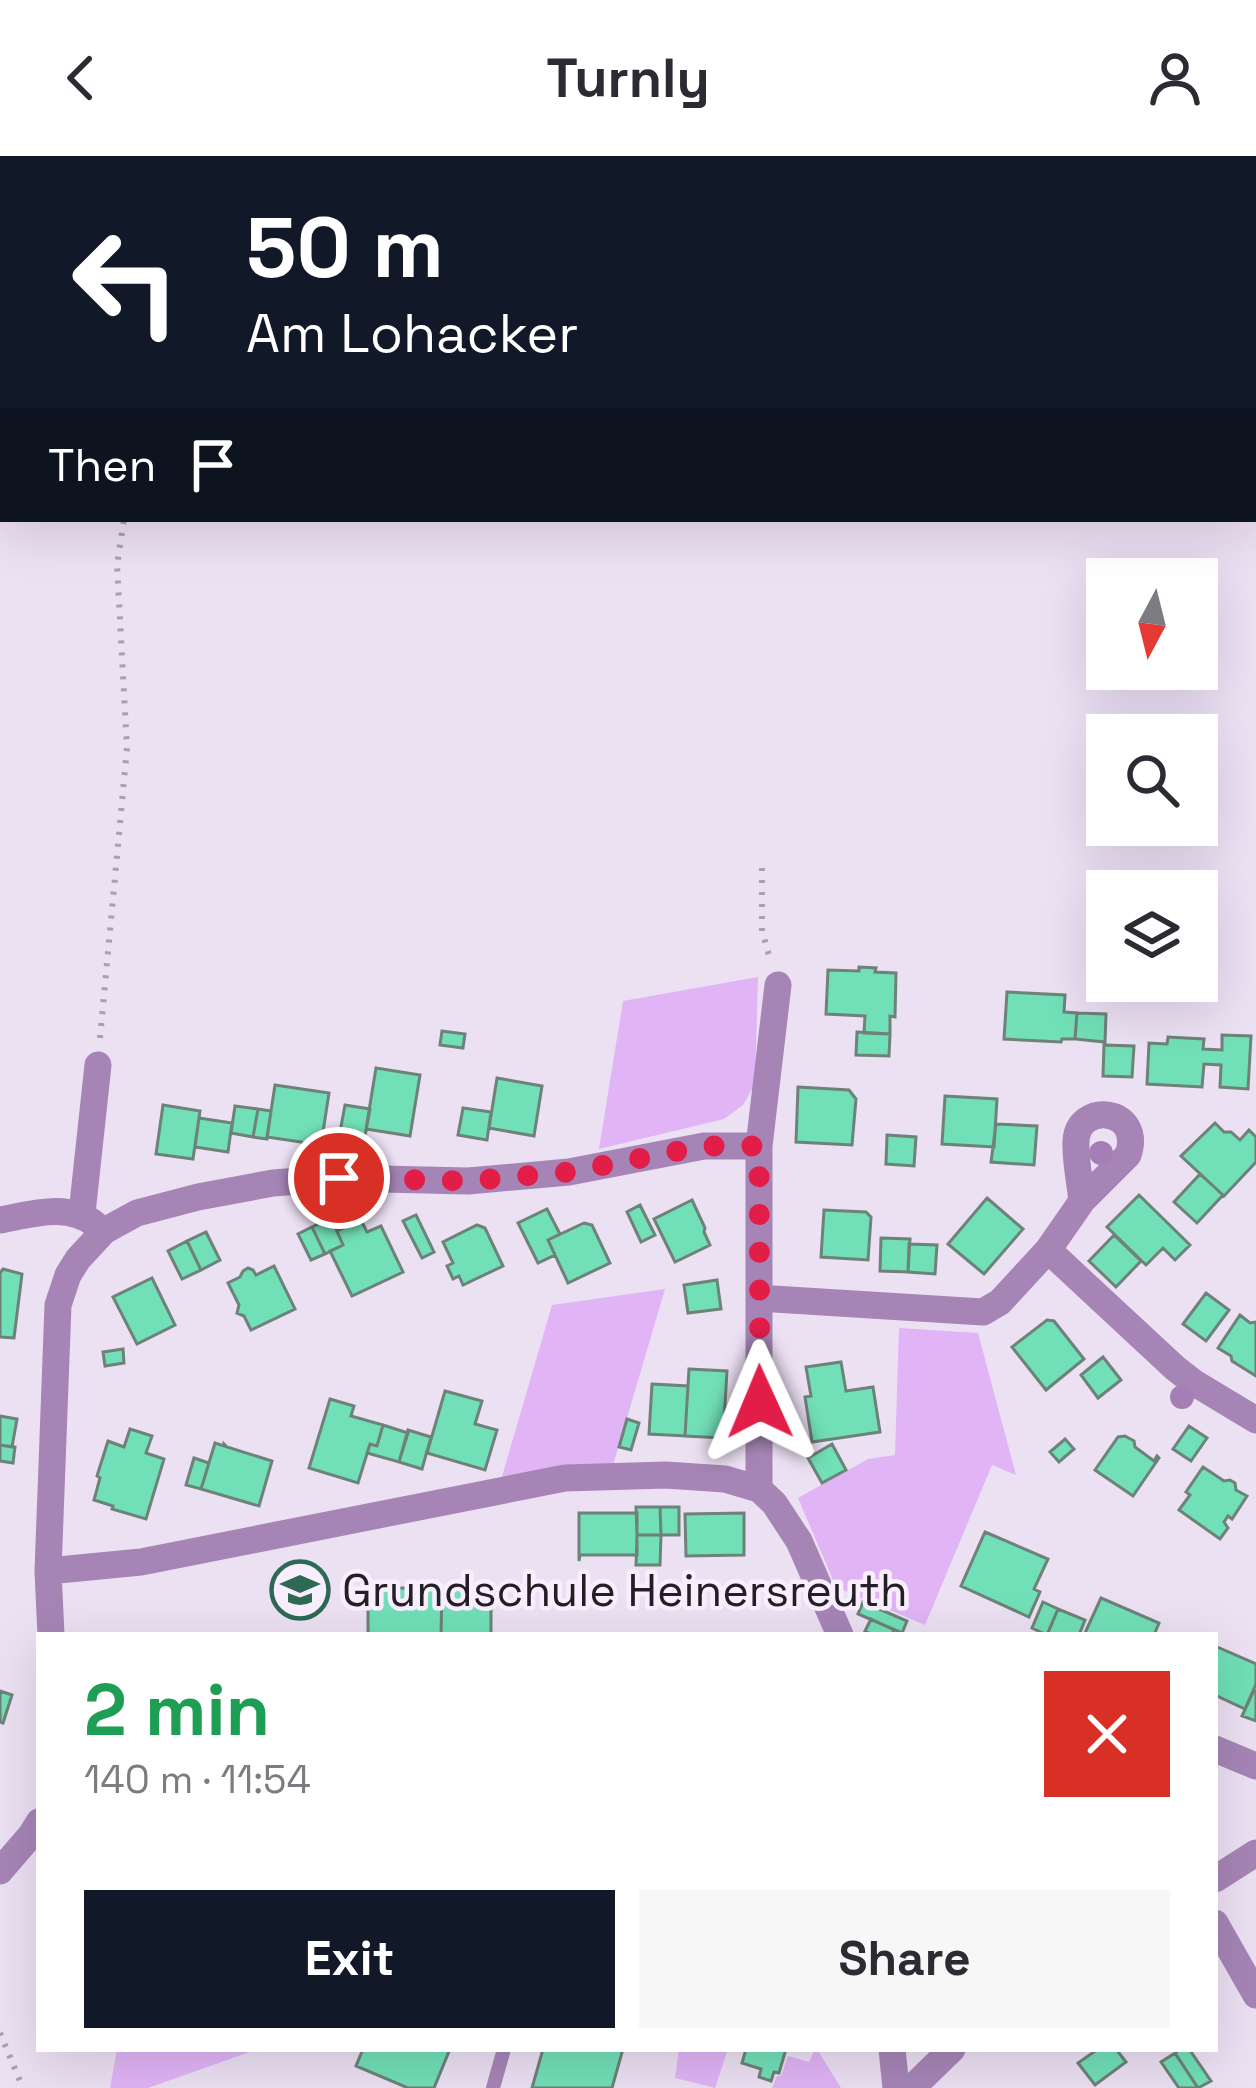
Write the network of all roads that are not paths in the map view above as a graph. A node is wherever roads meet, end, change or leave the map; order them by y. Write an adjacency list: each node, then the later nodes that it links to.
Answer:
1 (778, 985): 3 (street)
2 (98, 1065): 6 (street)
3 (759, 1146): 6 (street); 8 (street)
4 (1082, 1201): 7 (street)
5 (0, 1220): 6 (street)
6 (93, 1222): 11 (street)
7 (1048, 1250): 8 (street); 9 (street)
8 (759, 1298): 10 (street)
9 (1256, 1420)
10 (759, 1489): 11 (street); 13 (street)
11 (48, 1571): 12 (street)
12 (50, 1632)
13 (839, 1632)
14 (1218, 1750): 15 (street)
15 (1256, 1766)
16 (36, 1828): 18 (street)
17 (1256, 1853): 19 (street)
18 (0, 1871)
19 (1218, 1877)
20 (1218, 1928): 21 (street)
21 (1256, 1995)
22 (503, 2052): 25 (lane)
23 (892, 2052): 26 (street)
24 (949, 2052): 27 (street)
25 (493, 2088)
26 (896, 2088)
27 (913, 2088)

